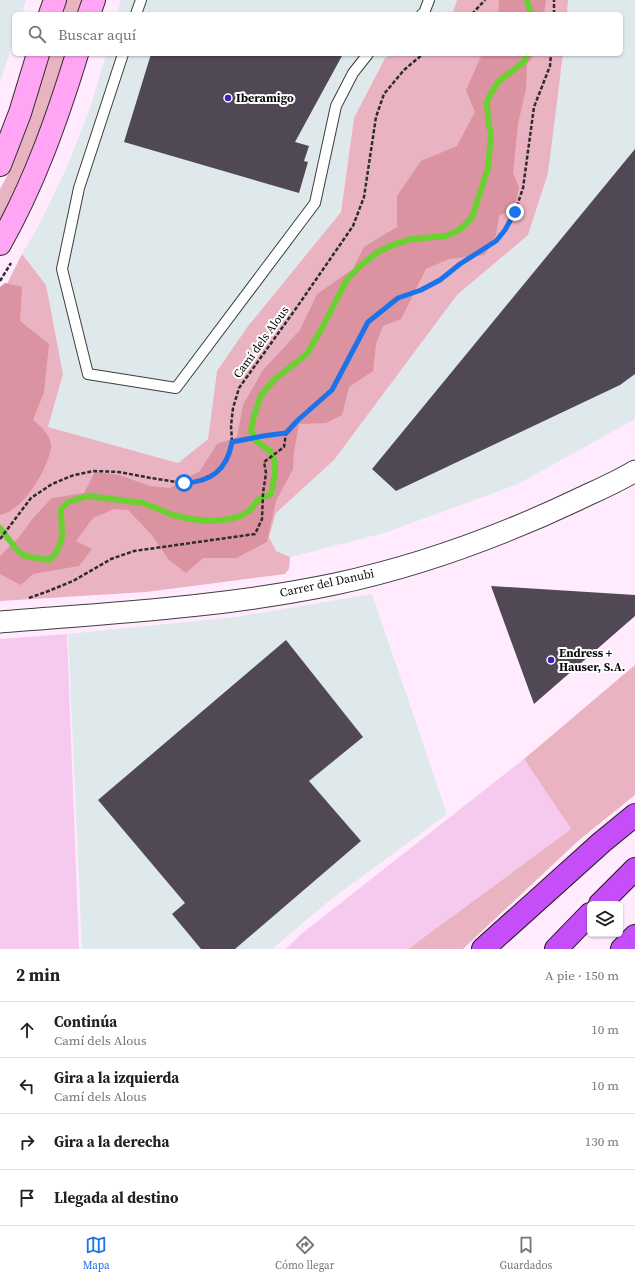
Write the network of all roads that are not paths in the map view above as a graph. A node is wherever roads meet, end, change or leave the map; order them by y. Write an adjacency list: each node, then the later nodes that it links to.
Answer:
1 (55, 0): 5 (street)
2 (94, 0): 6 (street)
3 (141, 0): 7 (lane)
4 (429, 0): 8 (lane)
5 (51, 12)
6 (90, 12)
7 (137, 12)
8 (424, 12)
9 (37, 56): 13 (street)
10 (76, 56): 14 (street)
11 (122, 56): 12 (lane)
12 (366, 56)
13 (0, 165)
14 (0, 244)
15 (635, 471): 16 (street, Carrer del Danubi)
16 (0, 622)
17 (635, 815): 22 (highway)
18 (635, 869): 19 (highway)
19 (603, 901)
20 (587, 917): 23 (highway)
21 (635, 936): 24 (highway)
22 (483, 949)
23 (556, 949)
24 (622, 949)

